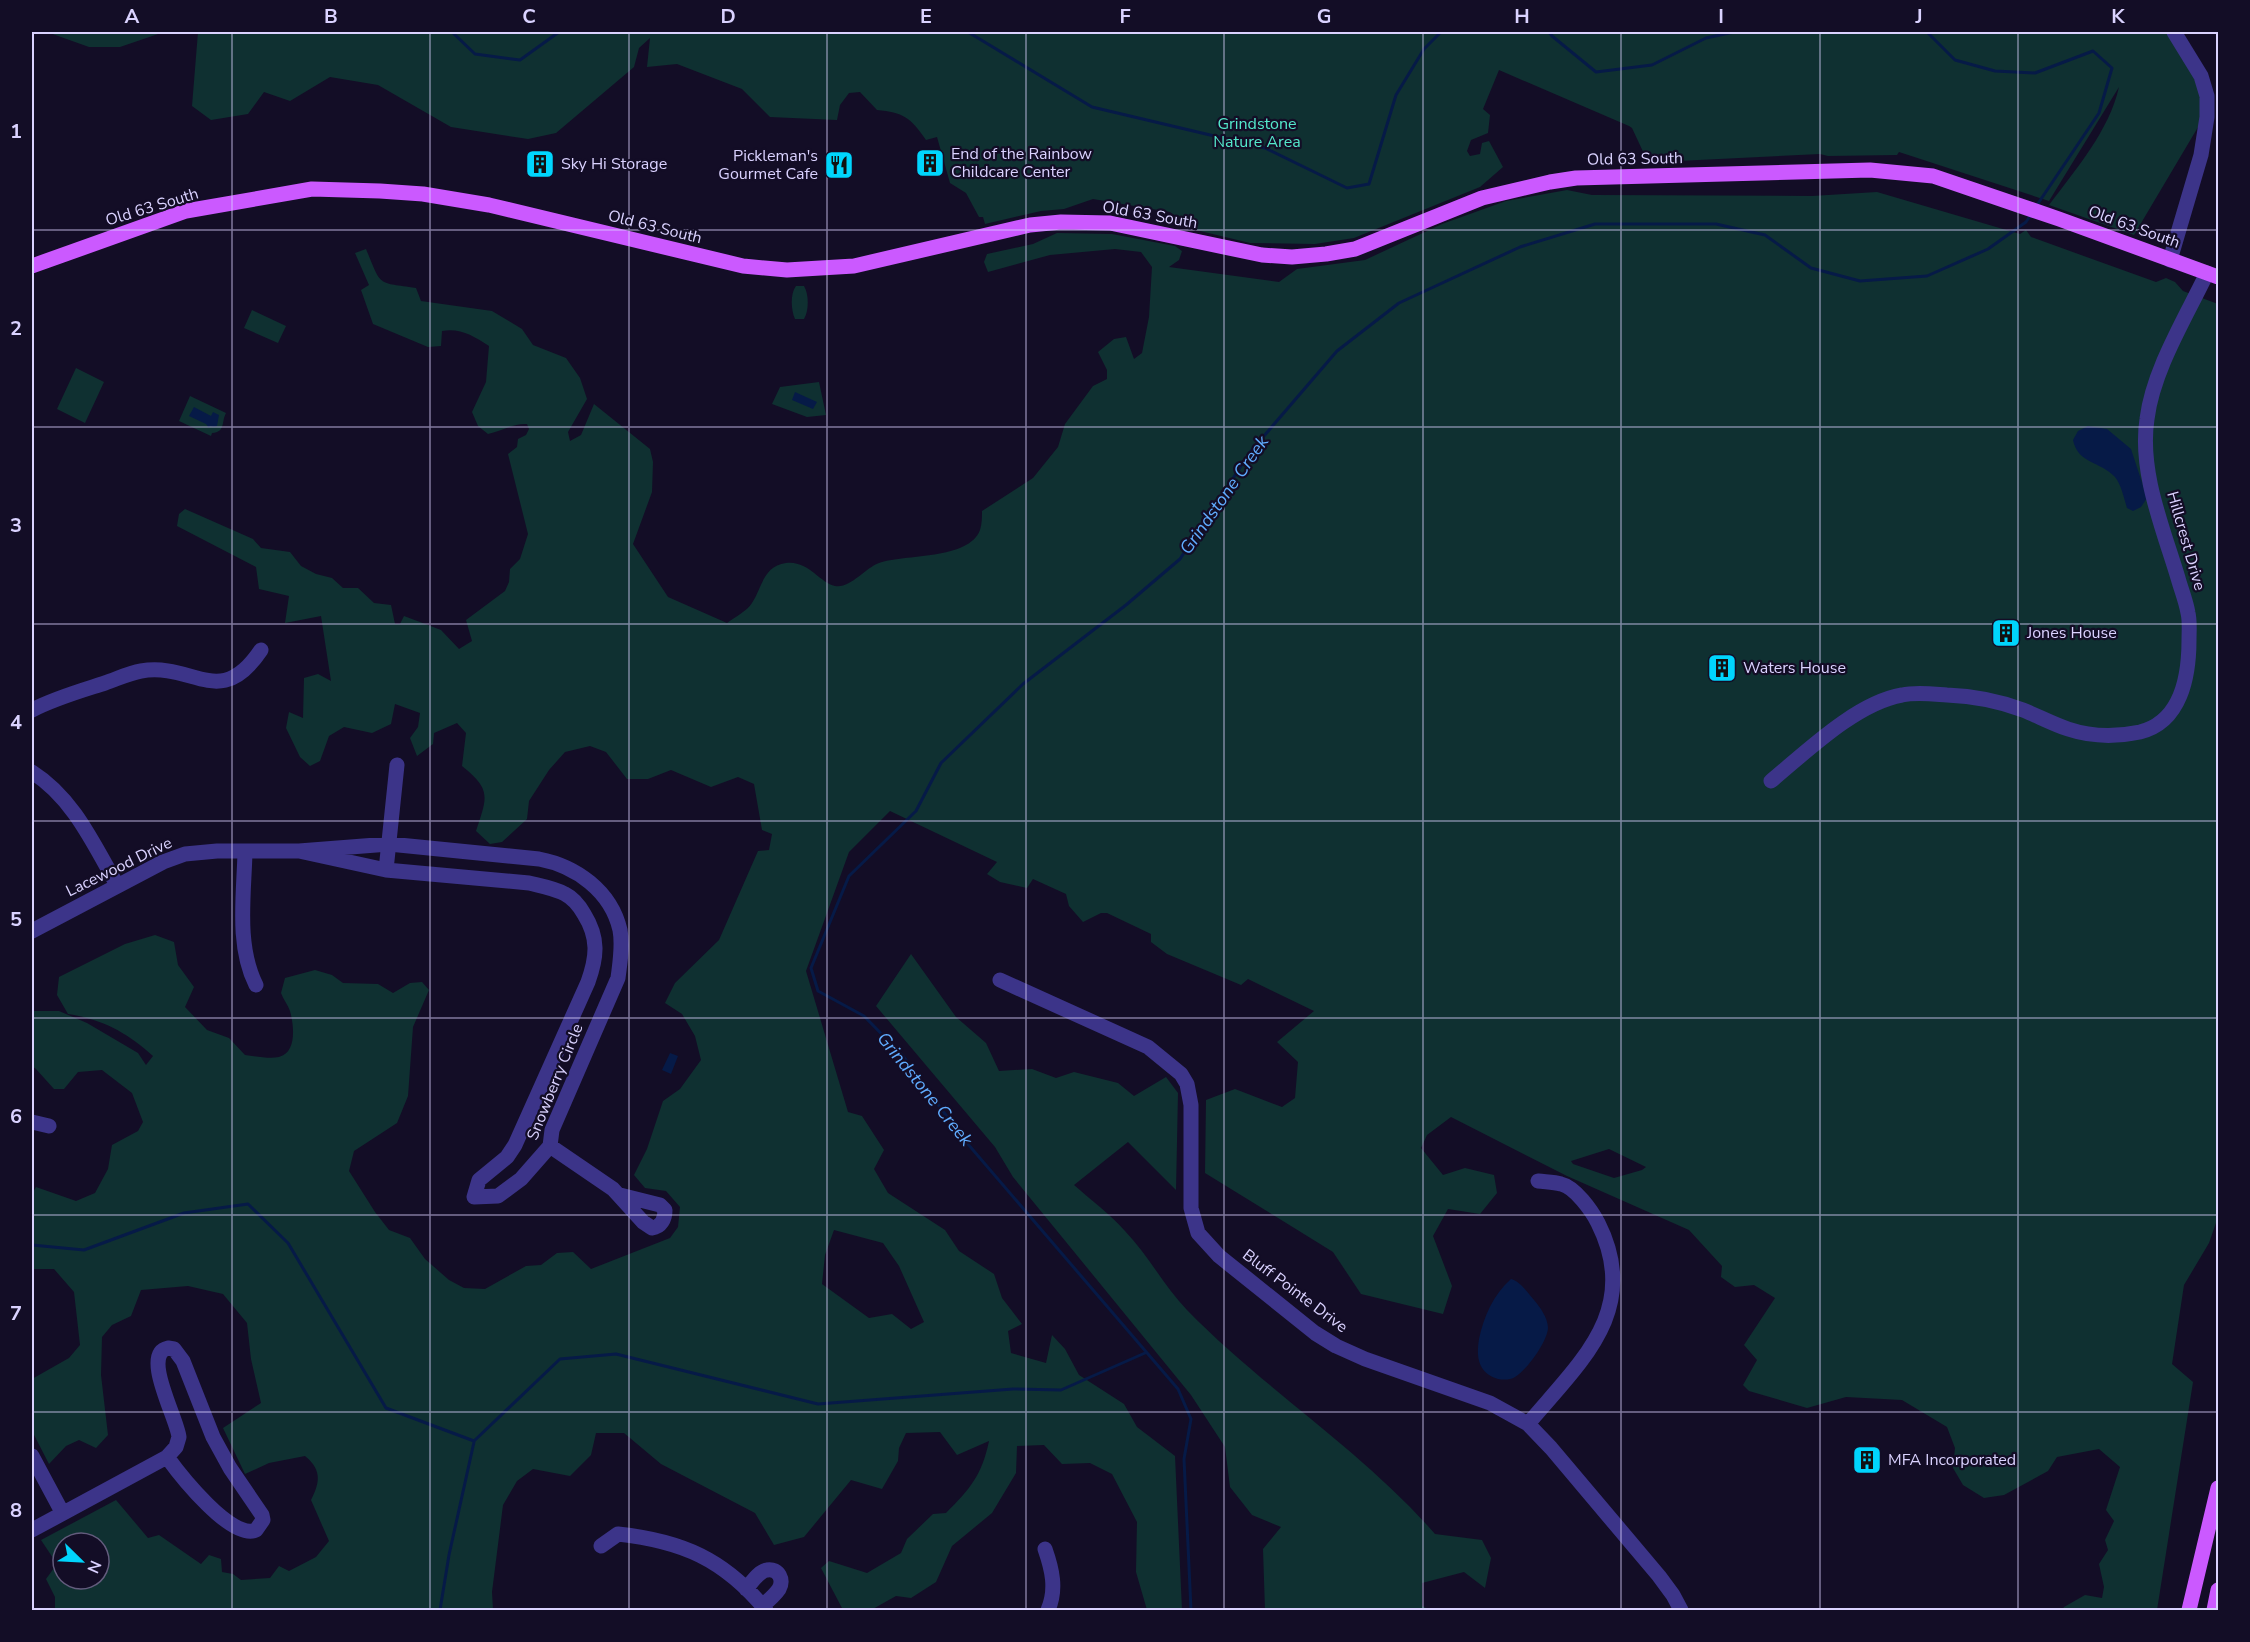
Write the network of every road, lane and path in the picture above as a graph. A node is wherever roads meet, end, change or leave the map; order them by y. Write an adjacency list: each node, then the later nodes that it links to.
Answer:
1 (2175, 32): 2 (street)
2 (2170, 260): 3 (main road, Old 63 South); 4 (main road, Old 63 South)
3 (32, 266)
4 (2213, 275): 9 (street, Hillcrest Drive)
5 (261, 650): 6 (street)
6 (32, 710)
7 (397, 765): 10 (street)
8 (32, 772): 14 (street)
9 (1771, 781)
10 (389, 844): 11 (street, Snowberry Circle); 13 (street); 21 (street, Snowberry Circle)
11 (299, 851): 12 (street, Lacewood Drive); 13 (street, Snowberry Circle)
12 (245, 852): 14 (street, Lacewood Drive); 17 (street)
13 (386, 870): 18 (street, Snowberry Circle)
14 (117, 885): 15 (street, Lacewood Drive)
15 (32, 930)
16 (1000, 980): 25 (street, Bluff Pointe Drive)
17 (256, 985)
18 (526, 1120): 21 (street); 22 (street, Snowberry Circle)
19 (32, 1122): 20 (street)
20 (49, 1126)
21 (552, 1130): 22 (street, Snowberry Circle)
22 (550, 1146): 24 (street)
23 (1538, 1181): 25 (street)
24 (620, 1195)
25 (1528, 1424): 37 (street, Bluff Pointe Drive)
26 (32, 1456): 29 (street)
27 (167, 1457): 27 (street); 29 (street)
28 (2218, 1488): 38 (main road)
29 (62, 1512): 30 (street)
30 (32, 1530)
31 (601, 1546): 33 (street)
32 (1044, 1549): 36 (street)
33 (746, 1589): 35 (street); 35 (street)
34 (2218, 1590): 39 (main road)
35 (764, 1608)
36 (1048, 1611)
37 (1681, 1611)
38 (2189, 1611)
39 (2214, 1611)

